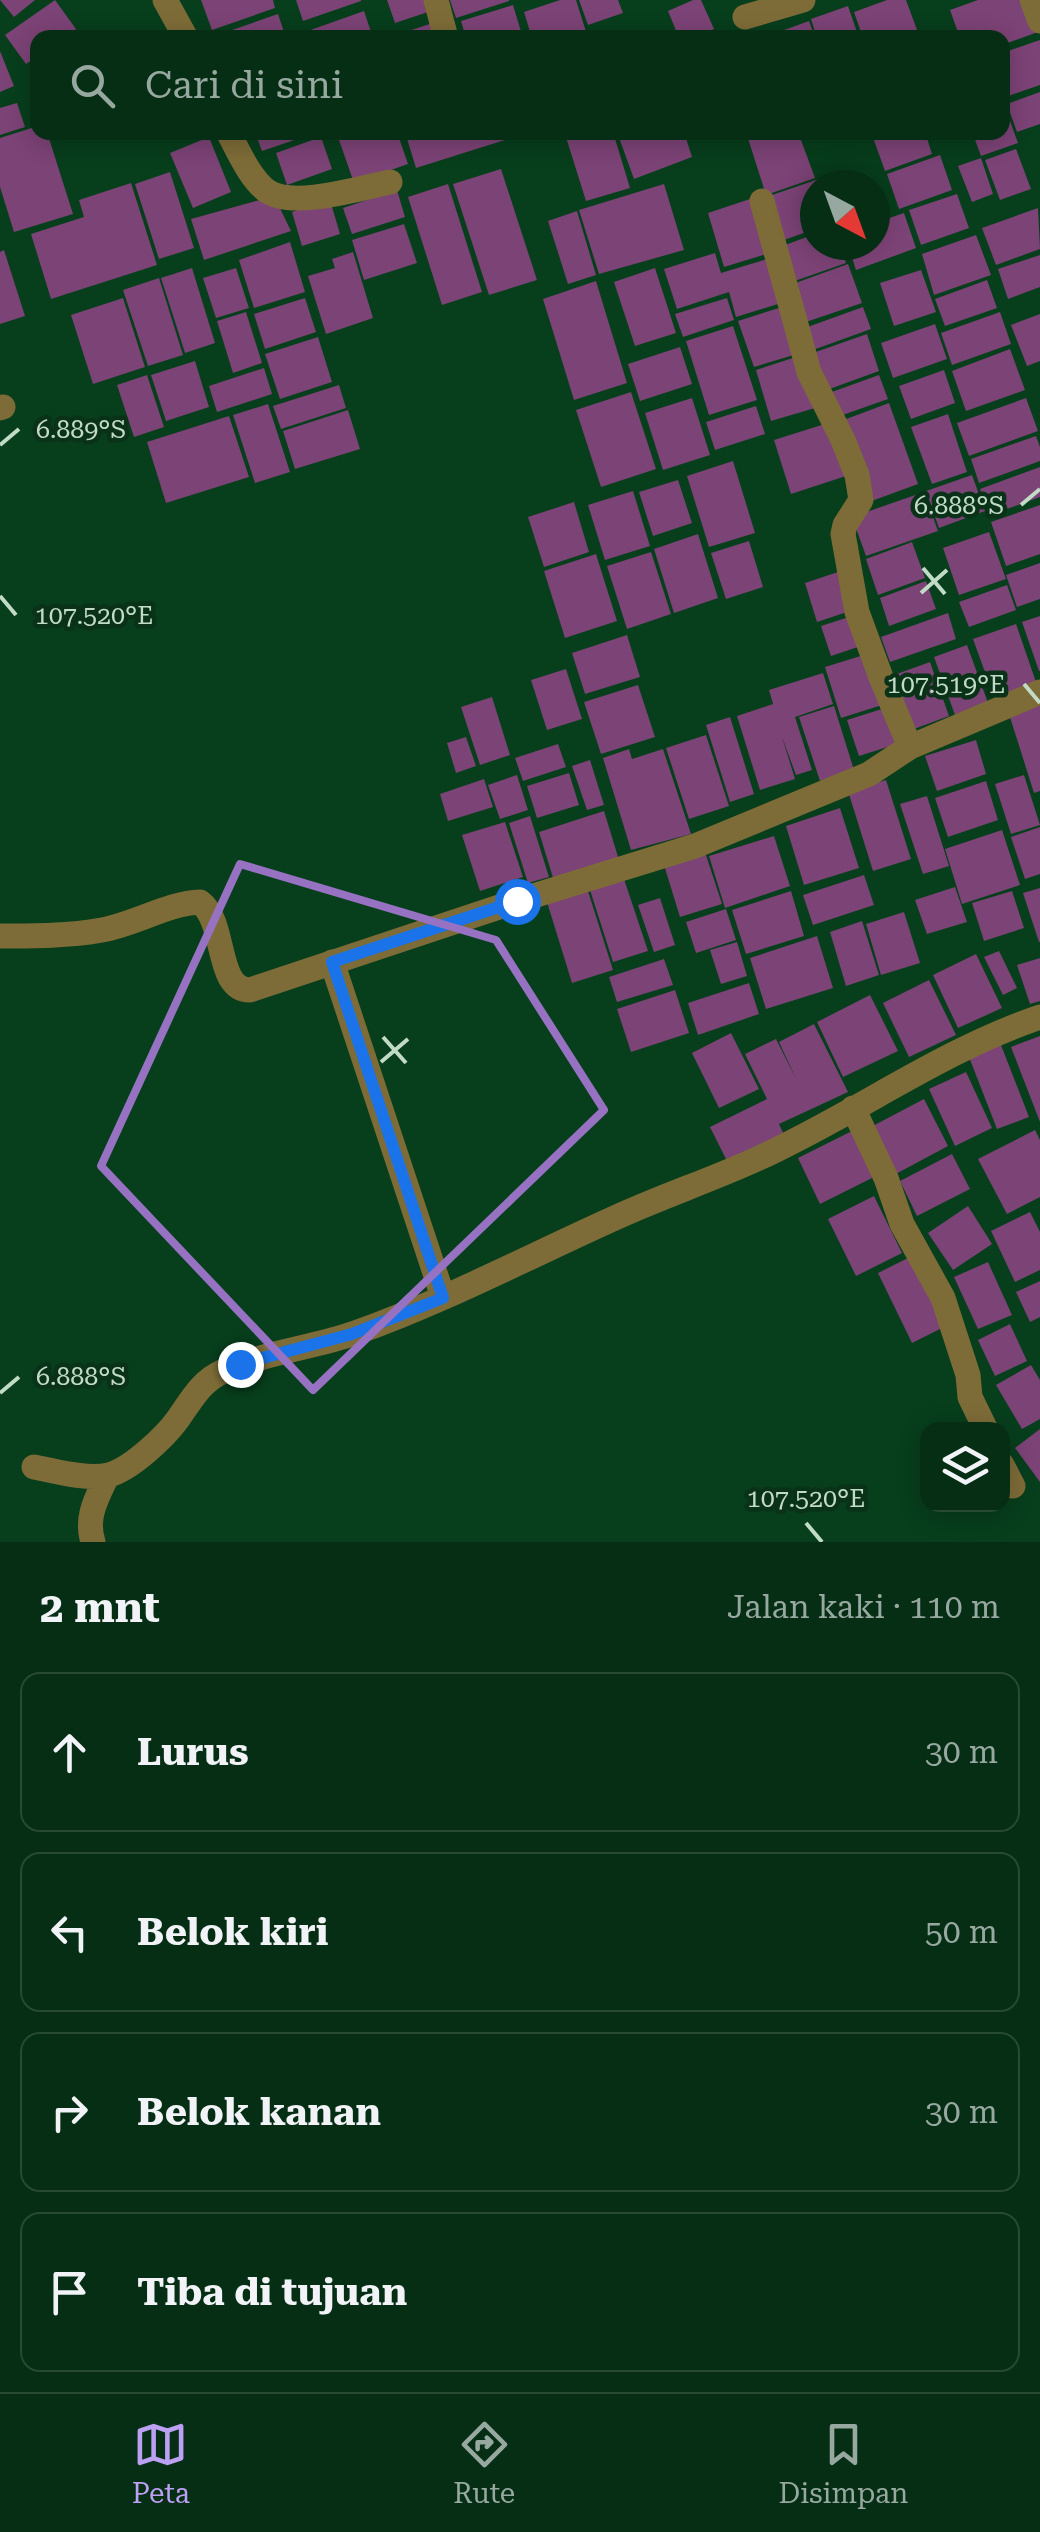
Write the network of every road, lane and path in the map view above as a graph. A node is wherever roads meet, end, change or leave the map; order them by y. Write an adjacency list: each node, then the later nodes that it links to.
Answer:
1 (166, 0): 7 (street)
2 (436, 0): 8 (street)
3 (803, 0): 5 (street)
4 (1032, 0): 6 (street)
5 (745, 18)
6 (1040, 21)
7 (182, 30)
8 (444, 30)
9 (232, 140): 10 (street)
10 (390, 182)
11 (762, 201): 13 (street)
12 (1040, 692): 13 (street)
13 (910, 747): 15 (street)
14 (0, 936): 15 (street)
15 (332, 962): 18 (street)
16 (1040, 1017): 17 (street)
17 (853, 1108): 18 (street); 19 (street)
18 (443, 1298): 21 (street)
19 (982, 1422)
20 (34, 1467): 21 (street)
21 (107, 1476): 22 (street)
22 (93, 1542)

